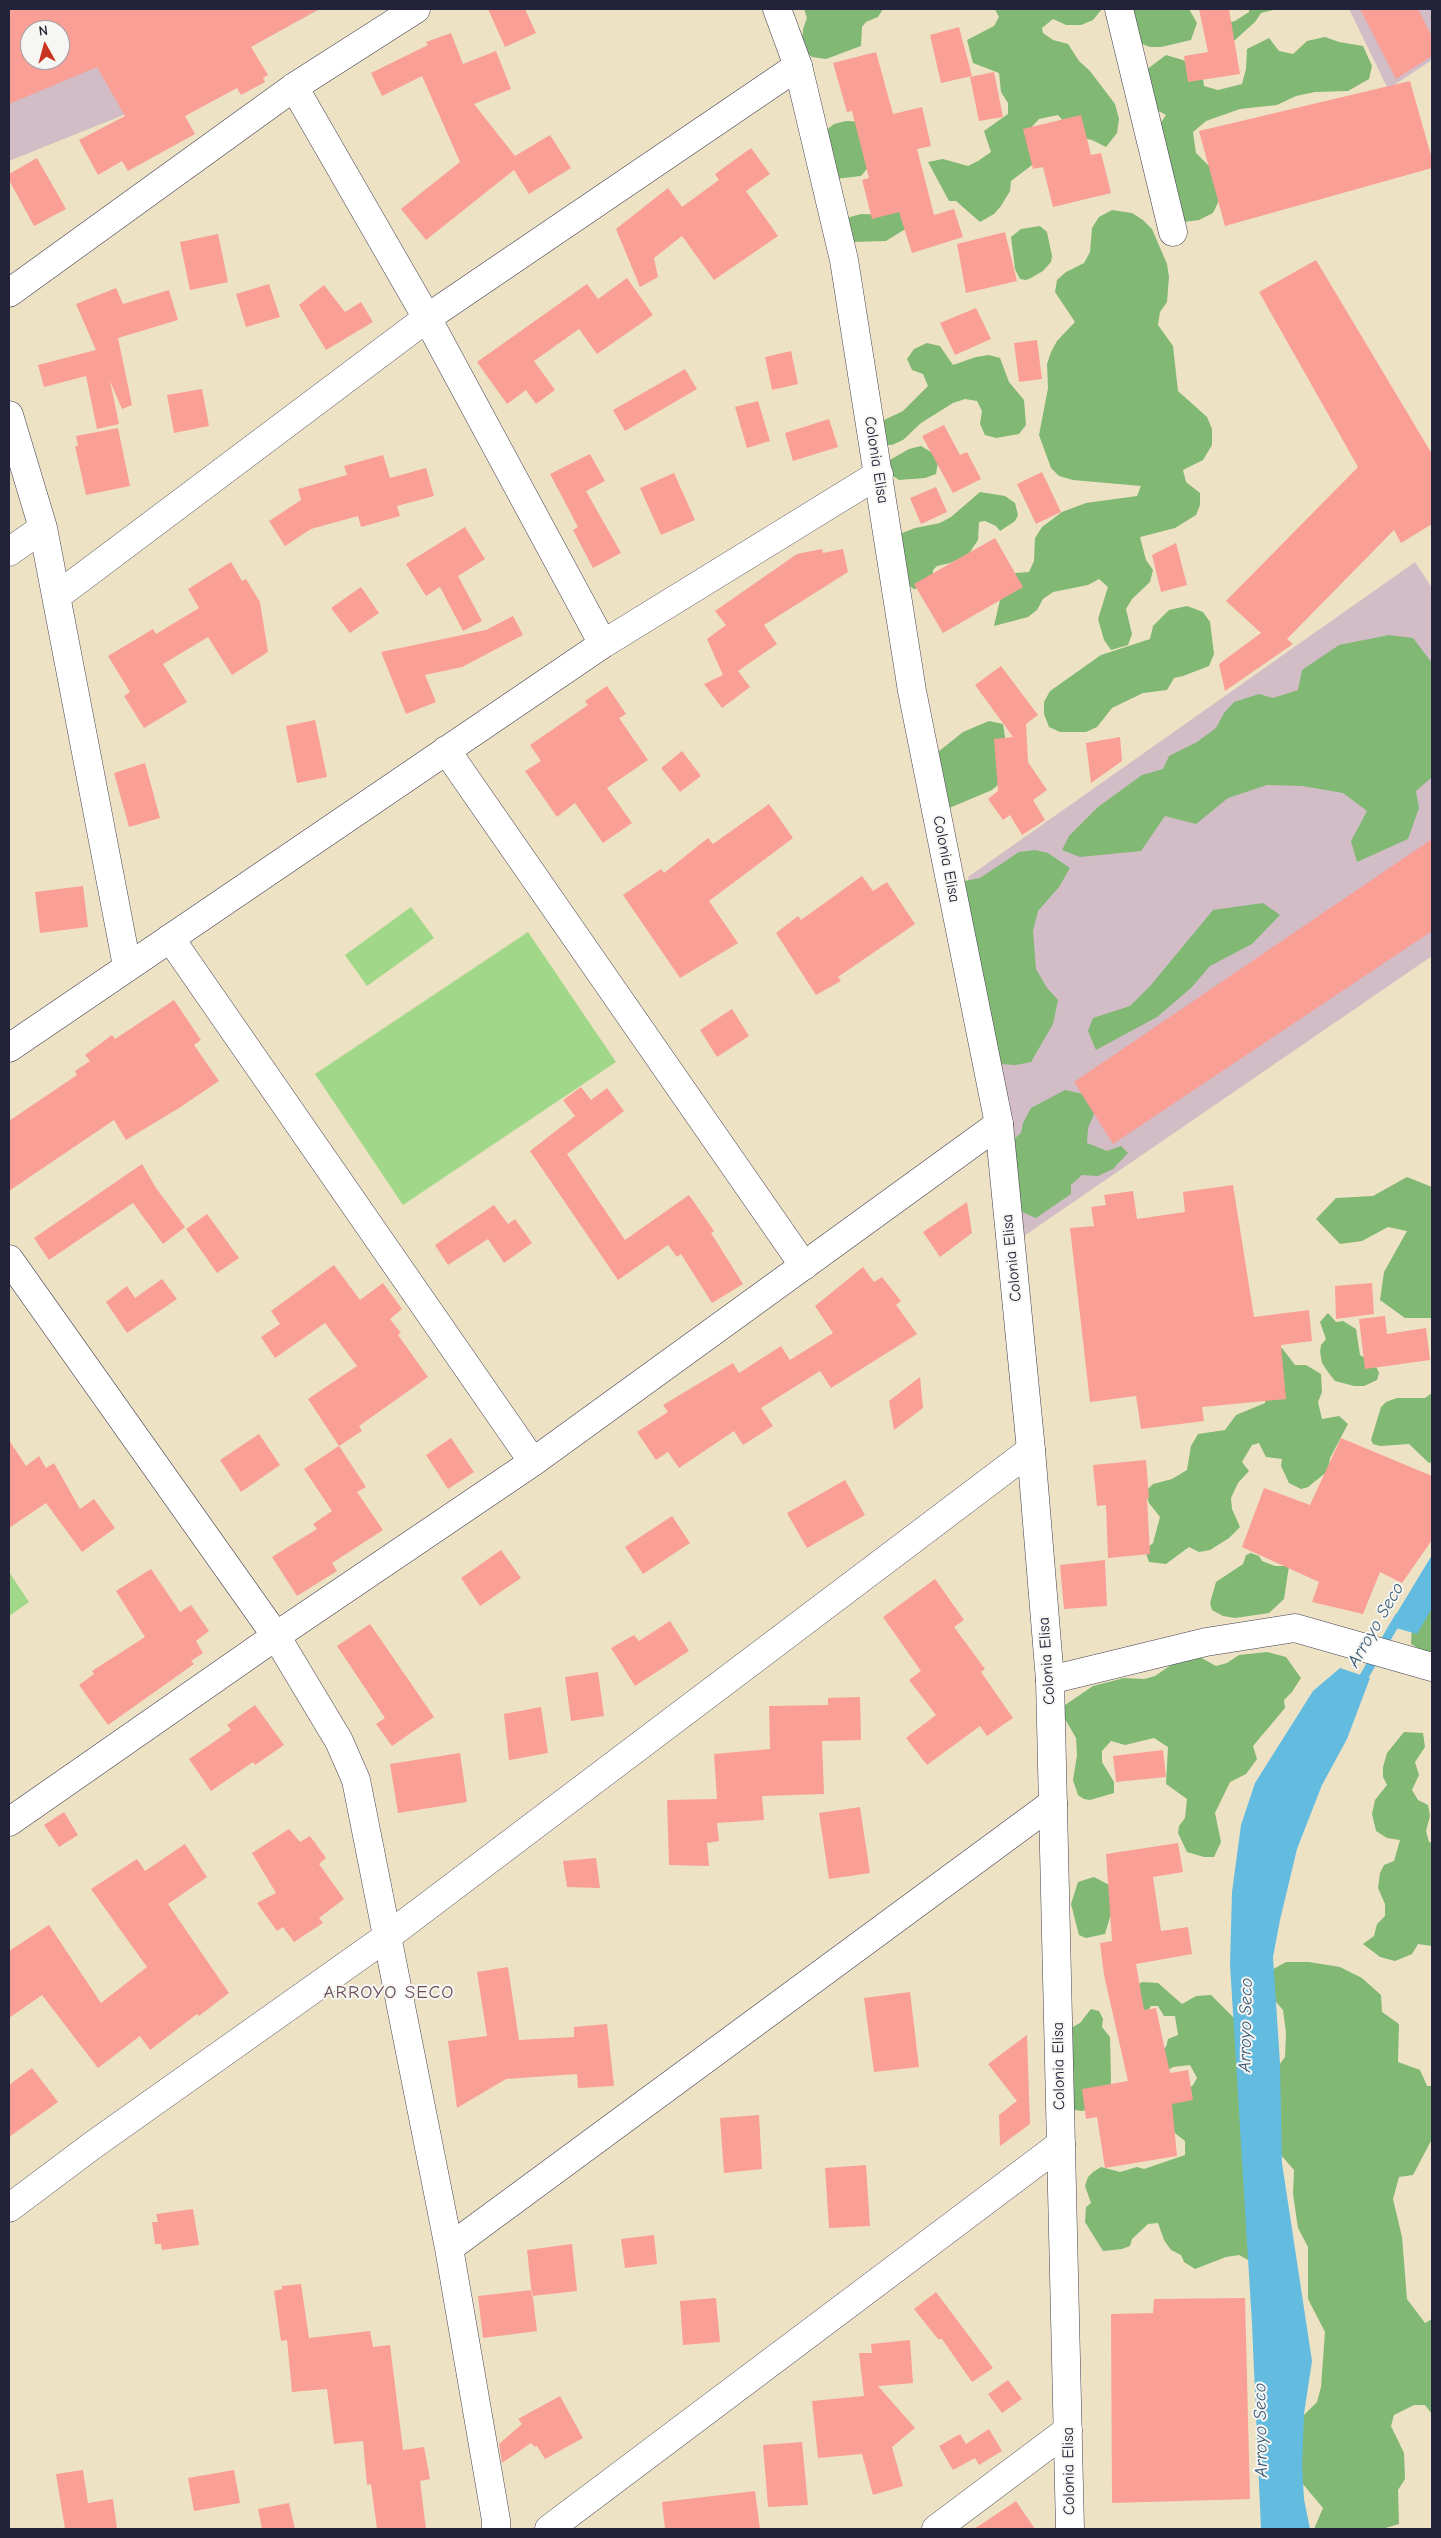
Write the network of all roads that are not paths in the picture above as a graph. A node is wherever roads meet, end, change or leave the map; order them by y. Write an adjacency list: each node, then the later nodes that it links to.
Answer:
1 (416, 9): 5 (street)
2 (777, 9): 4 (street, Colonia Elisa)
3 (1119, 9): 6 (street)
4 (798, 66): 8 (street); 10 (street, Colonia Elisa)
5 (294, 87): 7 (street); 8 (street)
6 (1173, 232)
7 (9, 294)
8 (427, 318): 13 (street); 14 (street)
9 (9, 415): 11 (street)
10 (879, 474): 14 (street); 19 (street, Colonia Elisa)
11 (43, 528): 12 (street); 13 (street)
12 (9, 552)
13 (57, 596): 17 (street)
14 (603, 644): 15 (street)
15 (446, 750): 16 (street); 21 (street)
16 (170, 938): 17 (street); 23 (street)
17 (128, 966): 18 (street)
18 (9, 1048)
19 (999, 1124): 21 (street); 22 (street, Colonia Elisa)
20 (9, 1259): 24 (street)
21 (804, 1266): 23 (street)
22 (1031, 1450): 26 (street, Colonia Elisa); 29 (street)
23 (533, 1462): 24 (street)
24 (276, 1636): 28 (street); 29 (street)
25 (1421, 1664): 26 (street)
26 (1050, 1680): 27 (street, Colonia Elisa)
27 (1053, 1802): 30 (street, Colonia Elisa); 32 (street)
28 (9, 1822)
29 (388, 1936): 31 (street); 32 (street)
30 (1061, 2144): 33 (street, Colonia Elisa); 35 (street)
31 (9, 2208)
32 (449, 2248): 34 (street)
33 (1068, 2430): 36 (street); 37 (street, Colonia Elisa)
34 (496, 2529)
35 (550, 2529)
36 (936, 2529)
37 (1070, 2529)

